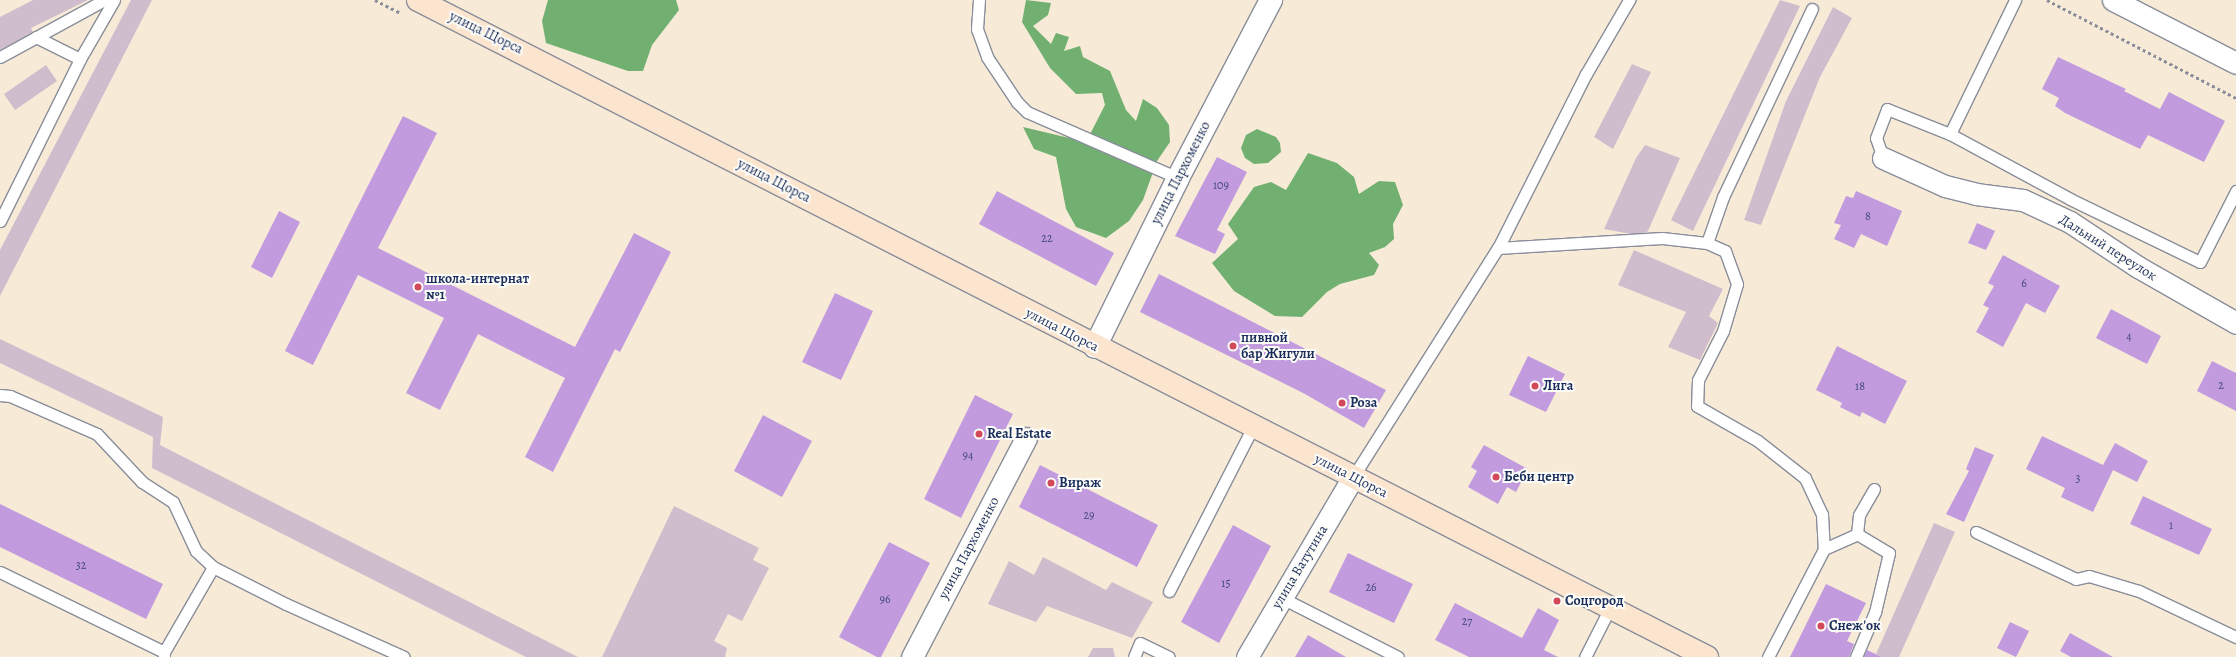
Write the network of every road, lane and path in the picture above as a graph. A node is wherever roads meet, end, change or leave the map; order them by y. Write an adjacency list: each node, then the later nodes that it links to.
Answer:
1 (104, 0): 11 (lane)
2 (114, 0): 13 (lane)
3 (418, 0): 24 (main road, улица Щорса)
4 (979, 0): 18 (lane)
5 (1271, 0): 18 (street, улица Пархоменко)
6 (1629, 0): 22 (lane)
7 (2015, 0): 16 (lane)
8 (2047, 0): 15 (path)
9 (2113, 0): 14 (street)
10 (1812, 9): 21 (lane)
11 (36, 38): 12 (lane); 13 (lane)
12 (0, 57)
13 (80, 59): 20 (lane)
14 (2236, 63)
15 (2236, 98)
16 (1950, 134): 17 (lane); 19 (lane)
17 (1883, 158): 23 (street, Дальний переулок)
18 (1178, 178): 24 (street, улица Пархоменко)
19 (2236, 191)
20 (0, 221)
21 (1707, 243): 22 (lane); 33 (lane)
22 (1498, 248): 29 (lane)
23 (2236, 323)
24 (1095, 347): 27 (main road, улица Щорса)
25 (0, 389): 26 (lane)
26 (5, 395): 34 (lane)
27 (1253, 427): 29 (main road, улица Щорса); 36 (lane)
28 (1026, 438): 43 (street, улица Пархоменко)
29 (1353, 478): 37 (street, улица Ватутина); 38 (main road, улица Щорса)
30 (1874, 489): 32 (lane)
31 (1976, 532): 39 (lane)
32 (1857, 534): 33 (lane); 51 (lane)
33 (1824, 549): 50 (lane)
34 (213, 567): 40 (lane); 42 (lane)
35 (0, 572): 40 (lane)
36 (1169, 591)
37 (1282, 598): 41 (lane); 46 (street, улица Ватутина)
38 (1610, 608): 48 (lane); 49 (main road, улица Щорса)
39 (2236, 637)
40 (164, 654)
41 (1384, 654): 47 (lane)
42 (404, 657)
43 (912, 657)
44 (1134, 657): 45 (lane)
45 (1169, 657)
46 (1247, 657)
47 (1398, 657)
48 (1585, 657)
49 (1707, 657)
50 (1768, 657)
51 (1856, 657)

